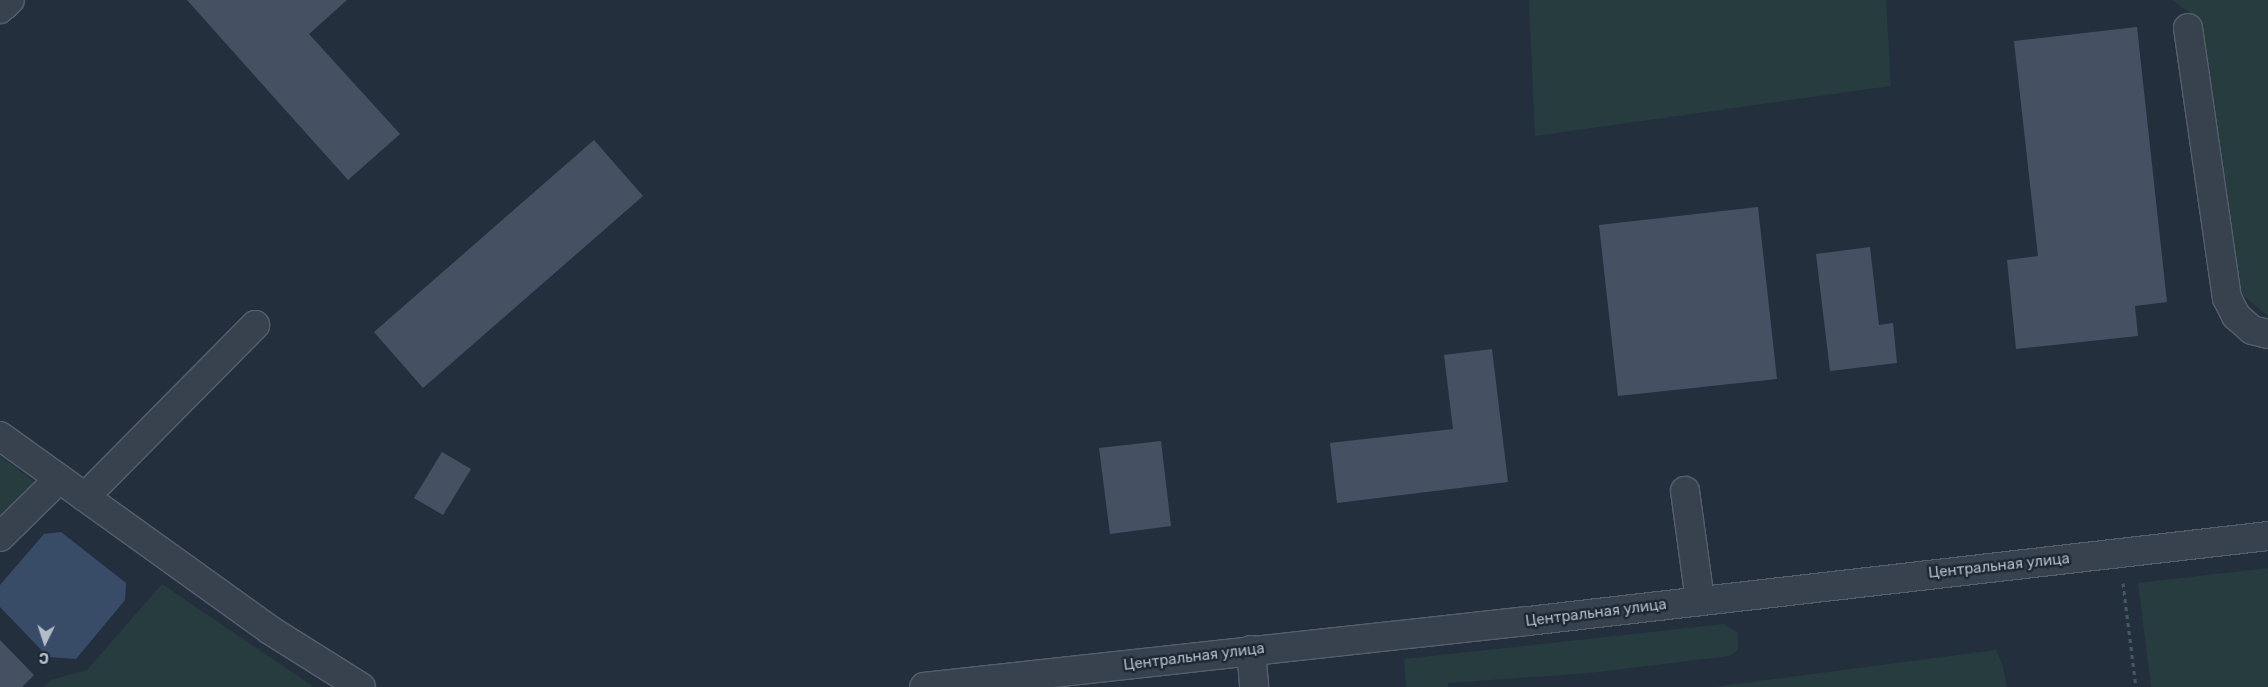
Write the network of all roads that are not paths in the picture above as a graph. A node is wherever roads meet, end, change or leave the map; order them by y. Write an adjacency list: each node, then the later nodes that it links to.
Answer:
1 (10, 0): 2 (street)
2 (0, 9)
3 (2188, 28): 5 (street)
4 (256, 325): 9 (street)
5 (2268, 334)
6 (0, 436): 7 (street)
7 (59, 479): 9 (street); 11 (street)
8 (1685, 491): 12 (street)
9 (85, 497): 14 (street)
10 (2268, 536): 12 (street, Центральная улица)
11 (0, 537)
12 (1700, 601): 13 (street, Центральная улица)
13 (1251, 650): 15 (street, Центральная улица); 16 (street)
14 (361, 687)
15 (924, 687)
16 (1254, 687)

